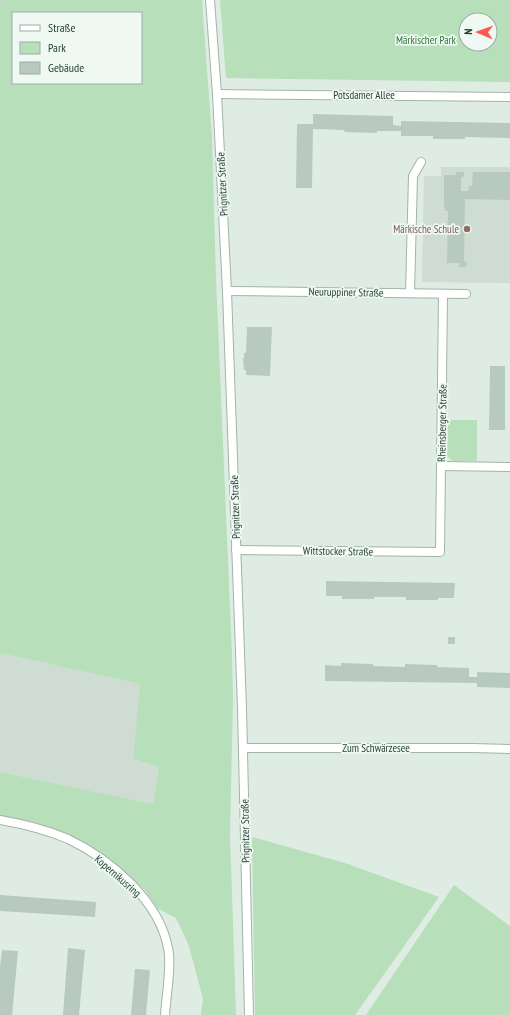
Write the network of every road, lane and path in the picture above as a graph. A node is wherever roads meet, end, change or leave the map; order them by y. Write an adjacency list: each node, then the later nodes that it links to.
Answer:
1 (210, 0): 2 (street, Prignitzer Straße)
2 (217, 94): 3 (street, Potsdamer Allee); 5 (street, Prignitzer Straße)
3 (510, 97)
4 (421, 162): 6 (street)
5 (227, 291): 6 (street, Neuruppiner Straße); 11 (street, Prignitzer Straße)
6 (410, 293): 7 (street, Neuruppiner Straße)
7 (443, 294): 8 (street, Neuruppiner Straße); 9 (street, Rheinsberger Straße)
8 (466, 294)
9 (441, 466): 10 (street); 12 (street, Rheinsberger Straße)
10 (510, 467)
11 (236, 550): 12 (street, Wittstocker Straße); 13 (street, Prignitzer Straße)
12 (440, 552)
13 (243, 748): 14 (street, Zum Schwärzesee); 17 (street, Prignitzer Straße)
14 (510, 749)
15 (0, 820): 16 (street, Kopernikusring)
16 (165, 1015)
17 (249, 1015)

